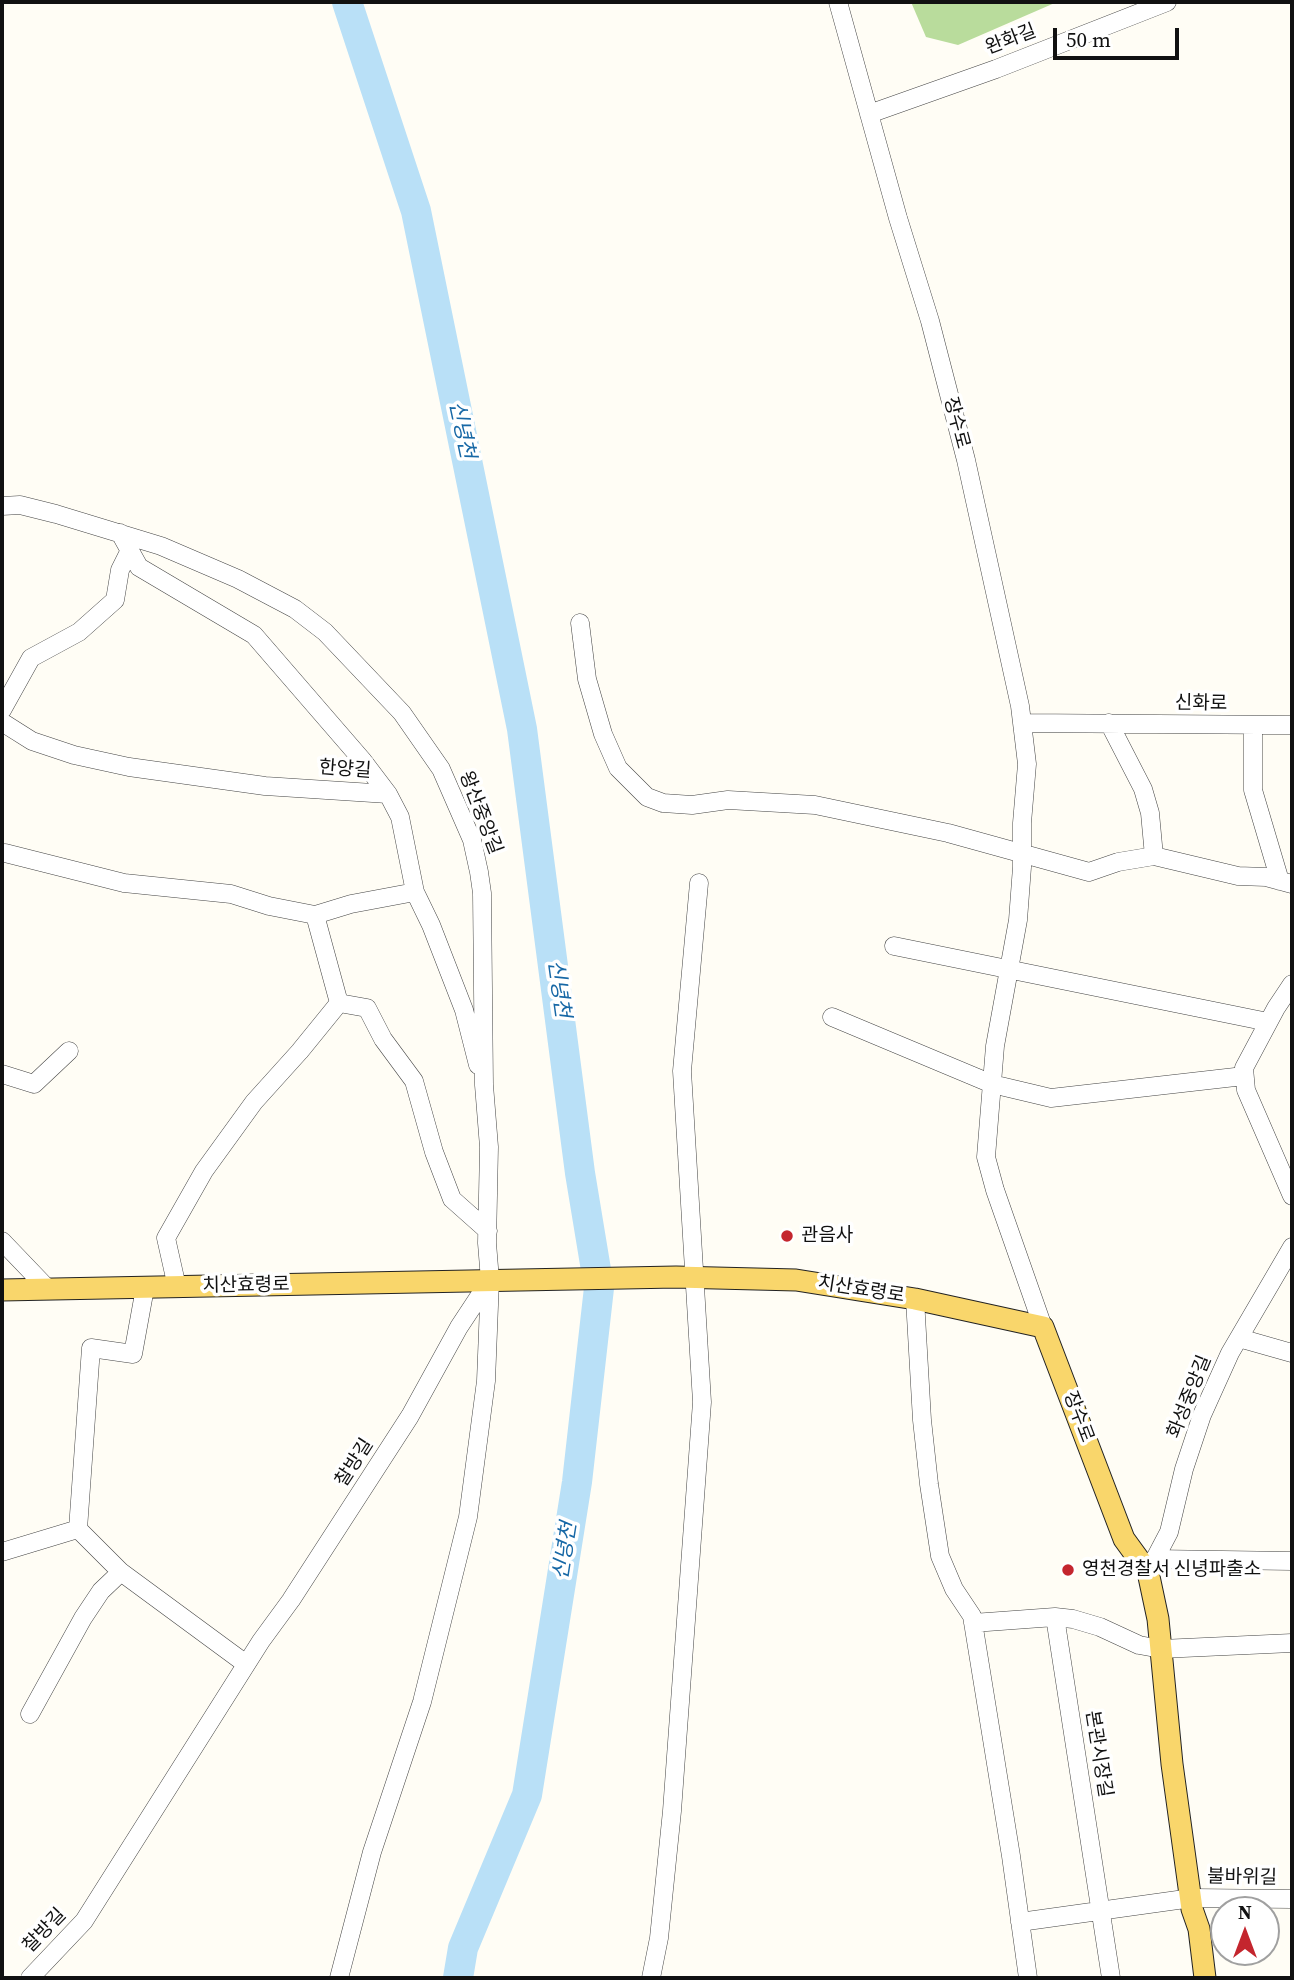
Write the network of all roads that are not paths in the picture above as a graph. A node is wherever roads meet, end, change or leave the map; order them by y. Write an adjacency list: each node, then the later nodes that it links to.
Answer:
1 (838, 2): 3 (street, 장수로)
2 (1167, 2): 3 (street, 완화길)
3 (869, 114): 10 (street, 장수로)
4 (2, 506): 5 (street, 왕산중앙길)
5 (120, 533): 6 (street); 32 (street, 왕산중앙길)
6 (130, 551): 8 (street); 14 (street)
7 (580, 624): 16 (street)
8 (2, 710)
9 (2, 722): 14 (street, 한양길)
10 (1022, 723): 11 (street, 신화로); 16 (street, 장수로)
11 (1109, 723): 12 (street, 신화로); 17 (street)
12 (1253, 725): 13 (street, 신화로); 18 (street)
13 (1292, 725)
14 (388, 794): 20 (street, 한양길)
15 (5, 853): 21 (street)
16 (1022, 853): 17 (street); 23 (street, 장수로)
17 (1154, 856): 18 (street)
18 (1286, 882)
19 (699, 883): 37 (street)
20 (415, 892): 21 (street); 32 (street, 한양길)
21 (315, 915): 25 (street)
22 (894, 946): 23 (street)
23 (1009, 968): 27 (street); 31 (street, 장수로)
24 (1292, 985): 27 (street)
25 (339, 1003): 34 (street); 39 (street)
26 (832, 1017): 31 (street)
27 (1268, 1022): 30 (street)
28 (69, 1051): 29 (street)
29 (2, 1074)
30 (1244, 1076): 31 (street); 33 (street)
31 (992, 1084): 44 (street, 장수로)
32 (484, 1085): 34 (street, 왕산중앙길)
33 (1292, 1196)
34 (488, 1231): 38 (street, 왕산중앙길)
35 (2, 1241): 41 (street)
36 (1292, 1247): 45 (street, 화성중앙길)
37 (685, 1277): 38 (main road, 치산효령로); 43 (main road, 치산효령로); 64 (street)
38 (490, 1280): 39 (main road, 치산효령로); 56 (street, 찰방길); 63 (street, 왕산중앙길)
39 (177, 1287): 40 (main road, 치산효령로)
40 (145, 1288): 41 (main road, 치산효령로); 47 (street)
41 (47, 1289): 42 (main road, 치산효령로)
42 (2, 1290)
43 (915, 1299): 44 (main road, 치산효령로); 53 (street)
44 (1043, 1327): 50 (main road, 장수로)
45 (1239, 1338): 46 (street); 50 (street, 화성중앙길)
46 (1292, 1353)
47 (78, 1529): 48 (street); 51 (street)
48 (2, 1552)
49 (1292, 1561): 50 (street)
50 (1151, 1566): 55 (main road, 장수로)
51 (121, 1572): 56 (street); 57 (street)
52 (1055, 1617): 53 (street); 55 (street); 60 (street, 본관시장길)
53 (973, 1623): 61 (street)
54 (1292, 1643): 55 (street)
55 (1161, 1649): 58 (main road, 장수로)
56 (246, 1664): 62 (street, 찰방길)
57 (30, 1714)
58 (1192, 1898): 59 (street, 불바위길); 60 (street, 불바위길); 67 (main road, 장수로)
59 (1292, 1899)
60 (1101, 1911): 61 (street, 불바위길); 66 (street, 본관시장길)
61 (1020, 1922): 65 (street)
62 (30, 1978)
63 (339, 1978)
64 (651, 1978)
65 (1028, 1978)
66 (1111, 1978)
67 (1205, 1978)

